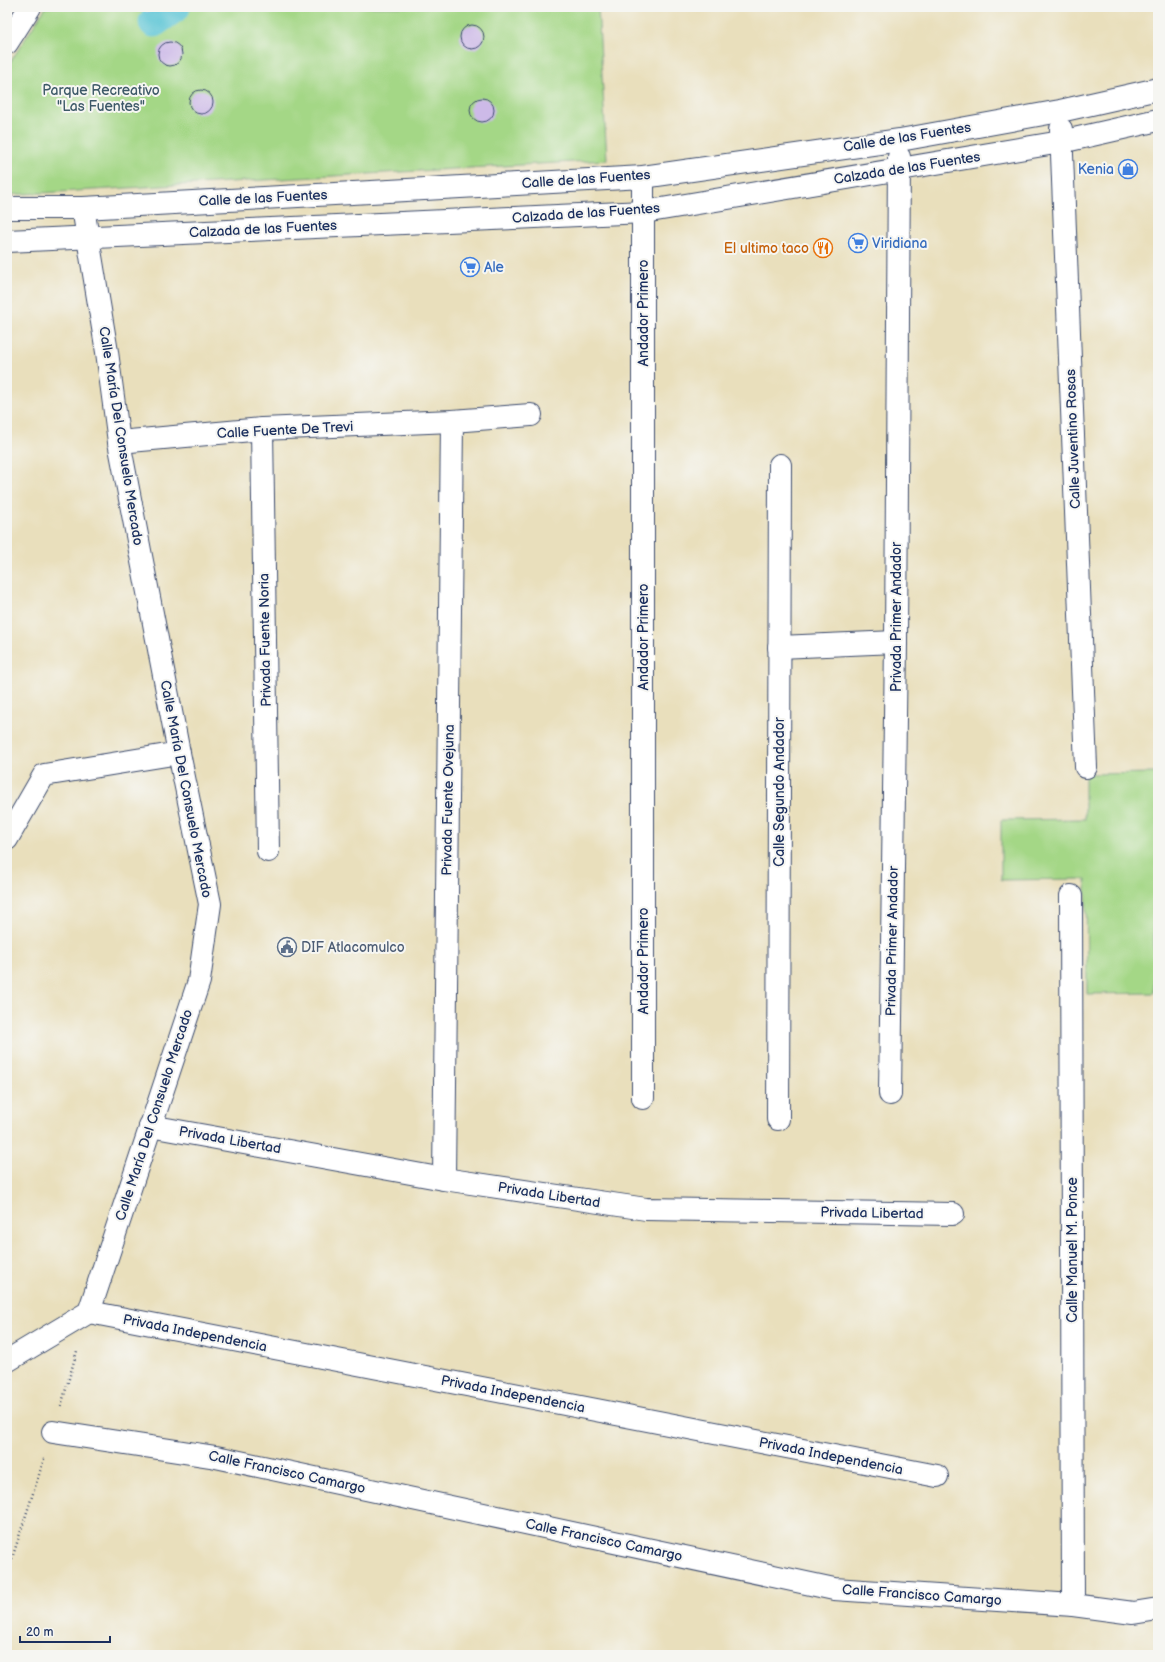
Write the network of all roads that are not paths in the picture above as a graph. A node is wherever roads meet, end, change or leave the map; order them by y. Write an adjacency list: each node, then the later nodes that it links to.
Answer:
1 (30, 7): 2 (street)
2 (7, 43)
3 (1158, 89): 4 (street, Calle de las Fuentes)
4 (1060, 111): 6 (street, Calle de las Fuentes); 7 (street, Calle Juventino Rosas)
5 (1158, 120): 7 (street, Calzada de las Fuentes)
6 (900, 140): 8 (street, Privada Primer Andador); 9 (street, Calle de las Fuentes)
7 (1062, 142): 8 (street, Calzada de las Fuentes); 23 (street, Calle Juventino Rosas)
8 (899, 170): 12 (street, Calzada de las Fuentes); 20 (street, Privada Primer Andador)
9 (643, 177): 11 (street, Calle de las Fuentes); 12 (street, Andador Primero)
10 (7, 208): 11 (street, Calle de las Fuentes)
11 (83, 208): 13 (street, Calle María Del Consuelo Mercado)
12 (644, 212): 13 (street, Calzada de las Fuentes); 28 (street, Andador Primero)
13 (87, 237): 14 (street, Calzada de las Fuentes); 18 (street, Calle María Del Consuelo Mercado)
14 (7, 241)
15 (531, 415): 16 (street, Calle Fuente De Trevi)
16 (452, 421): 17 (street, Calle Fuente De Trevi); 31 (street, Privada Fuente Ovejuna)
17 (262, 430): 18 (street, Calle Fuente De Trevi); 25 (street, Privada Fuente Noria)
18 (119, 442): 22 (street, Calle María Del Consuelo Mercado)
19 (780, 465): 21 (street, Calle Segundo Andador)
20 (896, 642): 21 (street); 27 (street, Privada Primer Andador)
21 (779, 647): 29 (street, Calle Segundo Andador)
22 (178, 753): 24 (street); 30 (street, Calle María Del Consuelo Mercado)
23 (1086, 767)
24 (7, 839)
25 (268, 851)
26 (1071, 896): 37 (street, Calle Manuel M. Ponce)
27 (890, 1094)
28 (642, 1098)
29 (778, 1119)
30 (150, 1126): 31 (street, Privada Libertad); 33 (street, Calle María Del Consuelo Mercado)
31 (444, 1179): 32 (street, Privada Libertad)
32 (954, 1214)
33 (89, 1312): 34 (street); 36 (street, Privada Independencia)
34 (7, 1361)
35 (53, 1432): 37 (street, Calle Francisco Camargo)
36 (937, 1476)
37 (1073, 1605): 38 (street, Calle Francisco Camargo)
38 (1158, 1609)

